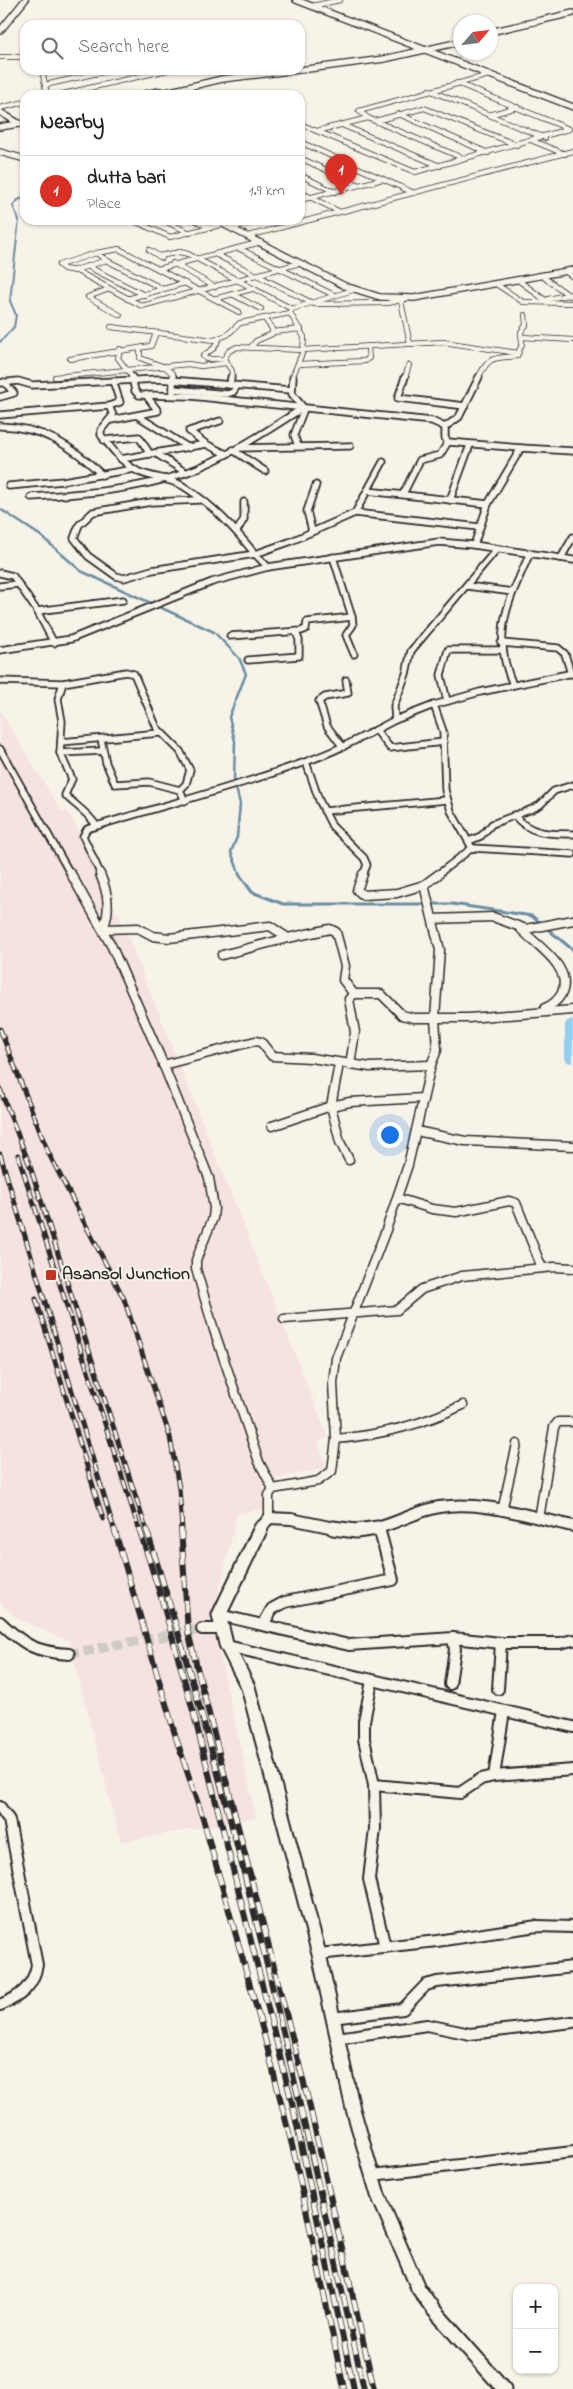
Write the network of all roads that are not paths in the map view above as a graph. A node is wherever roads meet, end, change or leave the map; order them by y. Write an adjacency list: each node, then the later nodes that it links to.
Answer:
1 (20, 0): 7 (street)
2 (25, 0): 8 (street)
3 (296, 0): 5 (street)
4 (340, 0): 5 (street)
5 (312, 6): 11 (street)
6 (573, 14): 9 (street)
7 (0, 26)
8 (0, 32)
9 (498, 32)
10 (453, 43): 11 (street)
11 (424, 50): 14 (street); 22 (street)
12 (0, 57): 13 (street)
13 (20, 57)
14 (305, 68)
15 (43, 75): 25 (street)
16 (68, 75): 23 (street)
17 (85, 75): 23 (street)
18 (99, 75): 26 (street)
19 (145, 75): 26 (street)
20 (231, 75): 29 (street)
21 (256, 75): 30 (street)
22 (489, 75): 24 (street); 34 (street)
23 (69, 80): 25 (street)
24 (458, 83): 31 (street); 33 (street)
25 (45, 85): 27 (street)
26 (100, 85): 28 (street)
27 (46, 90)
28 (80, 90)
29 (162, 90)
30 (175, 90)
31 (429, 90): 38 (street); 39 (street)
32 (20, 103): 35 (street)
33 (517, 107): 38 (street); 47 (street)
34 (573, 107)
35 (0, 108)
36 (0, 112): 41 (street)
37 (399, 114): 40 (street); 50 (street); 53 (street)
38 (489, 115): 47 (street)
39 (368, 118): 40 (street); 42 (street)
40 (375, 121): 56 (street)
41 (20, 122)
42 (342, 124): 46 (street); 58 (street)
43 (20, 125): 45 (street)
44 (305, 126): 46 (street)
45 (0, 128)
46 (317, 131): 58 (street)
47 (546, 138): 48 (street)
48 (533, 141): 50 (street); 54 (street)
49 (305, 144): 60 (street)
50 (516, 145): 53 (street)
51 (0, 152): 55 (street)
52 (573, 152): 54 (street)
53 (488, 153): 56 (street)
54 (565, 154): 63 (street)
55 (20, 158)
56 (465, 159): 58 (street)
57 (305, 160): 61 (street)
58 (440, 166)
59 (305, 177): 62 (street)
60 (383, 179): 61 (street); 63 (street)
61 (360, 185): 62 (street)
62 (335, 192): 65 (street)
63 (414, 193): 67 (street)
64 (305, 195): 65 (street)
65 (311, 198): 66 (street); 67 (street)
66 (305, 199)
67 (340, 212): 68 (street)
68 (305, 221)
69 (143, 225): 78 (street)
70 (173, 225): 78 (street)
71 (206, 225): 76 (street)
72 (221, 225): 76 (street)
73 (226, 225): 77 (street)
74 (243, 225): 77 (street)
75 (290, 225): 79 (street)
76 (212, 228): 78 (street)
77 (232, 228): 79 (street)
78 (190, 233)
79 (248, 236): 80 (street)
80 (261, 242): 81 (street); 88 (street)
81 (238, 248): 84 (street); 92 (street)
82 (149, 250): 85 (street)
83 (96, 253): 87 (street); 91 (street); 94 (street)
84 (215, 254): 86 (street); 96 (street)
85 (159, 256): 86 (street); 89 (street)
86 (196, 258): 89 (street); 99 (street)
87 (106, 260): 90 (street); 101 (street)
88 (300, 263): 92 (street); 109 (street)
89 (175, 264): 91 (street); 105 (street)
90 (87, 266): 94 (street); 104 (street)
91 (158, 269): 102 (street)
92 (280, 269): 96 (street); 113 (street)
93 (573, 270): 95 (street)
94 (76, 271): 107 (street)
95 (565, 271): 97 (street); 98 (street)
96 (255, 276): 99 (street); 120 (street)
97 (542, 276): 100 (street); 114 (street)
98 (573, 277)
99 (237, 280): 105 (street); 106 (street)
100 (518, 280): 103 (street); 118 (street)
101 (148, 282): 104 (street); 108 (street)
102 (185, 283): 108 (street); 110 (street)
103 (496, 284): 117 (street); 121 (street)
104 (128, 287): 112 (street)
105 (215, 287): 110 (street)
106 (252, 288): 111 (street); 123 (street)
107 (109, 289): 116 (street); 126 (street)
108 (163, 290): 112 (street)
109 (353, 290): 113 (street); 117 (street)
110 (200, 291): 115 (street); 116 (street)
111 (232, 294): 115 (street); 122 (street)
112 (144, 295): 116 (street)
113 (334, 296): 120 (street)
114 (572, 296): 118 (street)
115 (214, 298): 124 (street)
116 (127, 299)
117 (403, 300): 120 (street); 135 (street)
118 (545, 300): 121 (street)
119 (573, 302): 121 (street)
120 (308, 303): 123 (street)
121 (534, 303)
122 (261, 309)
123 (291, 311): 127 (street); 129 (street)
124 (239, 312)
125 (525, 314): 132 (street)
126 (120, 315)
127 (265, 319): 130 (street); 133 (street)
128 (111, 327): 131 (street)
129 (300, 330): 130 (street); 140 (street)
130 (273, 332): 136 (street)
131 (156, 333): 133 (street); 137 (street)
132 (522, 337): 134 (street); 141 (street)
133 (219, 339): 143 (street)
134 (573, 340)
135 (410, 344): 138 (street); 141 (street)
136 (251, 347): 140 (street); 143 (street)
137 (140, 348): 139 (street); 146 (street)
138 (368, 348): 140 (street); 144 (street)
139 (120, 349): 142 (street); 147 (street)
140 (302, 350): 144 (street)
141 (518, 353): 161 (street)
142 (70, 359)
143 (225, 361): 146 (street); 153 (street)
144 (298, 364): 156 (street)
145 (409, 365): 161 (street)
146 (165, 366): 147 (street); 149 (street)
147 (129, 371): 148 (street); 150 (street)
148 (55, 377)
149 (174, 379): 150 (street); 153 (street); 155 (street)
150 (133, 380): 151 (street); 157 (street)
151 (113, 381): 152 (street); 160 (street)
152 (2, 383): 159 (street)
153 (230, 385): 154 (street)
154 (237, 386): 155 (street); 156 (street)
155 (173, 388): 158 (street)
156 (291, 390): 162 (street)
157 (146, 395): 158 (street); 164 (street)
158 (173, 395): 162 (street)
159 (0, 397)
160 (109, 406): 163 (street); 165 (street)
161 (465, 406): 168 (street)
162 (302, 409): 168 (street); 173 (street); 177 (street)
163 (0, 415)
164 (138, 416): 165 (street); 175 (street)
165 (111, 420): 169 (street)
166 (220, 421): 171 (street)
167 (0, 426): 186 (street)
168 (445, 427): 170 (street)
169 (104, 440): 179 (street); 181 (street)
170 (448, 442): 172 (street); 191 (street)
171 (206, 444): 175 (street); 180 (street)
172 (470, 445): 176 (street); 194 (street)
173 (298, 446): 174 (street); 177 (street)
174 (350, 446)
175 (189, 448): 179 (street)
176 (521, 448): 178 (street); 196 (street)
177 (235, 449): 180 (street); 184 (street)
178 (573, 451)
179 (152, 453): 181 (street); 185 (street)
180 (226, 454): 185 (street)
181 (121, 459): 183 (street)
182 (383, 462): 190 (street)
183 (134, 469): 186 (street); 187 (street)
184 (265, 471)
185 (185, 472): 187 (street)
186 (102, 475): 189 (street)
187 (164, 478): 192 (street); 193 (street)
188 (316, 485): 200 (street)
189 (9, 486)
190 (367, 491): 191 (street); 197 (street)
191 (403, 494): 194 (street)
192 (31, 497)
193 (200, 500): 199 (street); 204 (street)
194 (450, 500): 196 (street)
195 (244, 502): 199 (street)
196 (488, 504): 198 (street)
197 (355, 513): 198 (street); 200 (street)
198 (479, 527): 202 (street)
199 (237, 530): 204 (street)
200 (312, 531): 204 (street)
201 (573, 537): 207 (street)
202 (474, 545): 203 (street); 206 (street)
203 (496, 550): 205 (street); 213 (street)
204 (255, 554): 209 (street)
205 (530, 554): 207 (street); 214 (street)
206 (333, 557): 209 (street); 217 (street)
207 (561, 558): 208 (street)
208 (573, 560)
209 (268, 567): 220 (street)
210 (0, 573): 211 (street)
211 (18, 584): 212 (street); 216 (street)
212 (0, 586)
213 (467, 586): 214 (street); 232 (street)
214 (514, 592): 221 (street)
215 (123, 600): 216 (street)
216 (37, 610): 220 (street)
217 (352, 618): 218 (street); 223 (street)
218 (296, 632): 219 (street); 224 (street)
219 (230, 636)
220 (54, 643): 222 (street)
221 (501, 646): 225 (street); 229 (street); 230 (street)
222 (0, 650)
223 (354, 654)
224 (248, 660)
225 (572, 673): 229 (street)
226 (346, 680): 238 (street)
227 (0, 681): 228 (street)
228 (63, 683): 234 (street); 236 (street)
229 (513, 685): 230 (street)
230 (447, 701): 231 (street)
231 (434, 705): 232 (street); 237 (street)
232 (395, 720): 233 (street)
233 (376, 730): 237 (street); 238 (street)
234 (160, 733): 235 (street); 244 (street)
235 (101, 740): 236 (street); 240 (street)
236 (61, 742): 241 (street)
237 (444, 742): 245 (street)
238 (343, 747): 242 (street)
239 (0, 749): 256 (street)
240 (103, 751): 241 (street); 244 (street)
241 (60, 753): 249 (street)
242 (306, 762): 246 (street); 247 (street)
243 (573, 785): 248 (street)
244 (180, 790): 246 (street)
245 (447, 800): 247 (street); 251 (street)
246 (185, 801): 249 (street)
247 (324, 811): 253 (street)
248 (514, 815): 250 (street); 251 (street)
249 (96, 825): 256 (street)
250 (573, 834)
251 (470, 845): 252 (street); 253 (street)
252 (573, 854)
253 (424, 887): 254 (street)
254 (433, 917): 257 (street); 263 (street)
255 (573, 920): 257 (street)
256 (103, 928): 258 (street); 265 (street)
257 (523, 928): 262 (street)
258 (288, 938): 259 (street); 260 (street)
259 (222, 955)
260 (354, 994): 263 (street); 266 (street)
261 (573, 1010): 262 (street)
262 (531, 1012): 263 (street)
263 (435, 1018): 267 (street)
264 (340, 1064): 265 (street); 266 (street); 269 (street)
265 (163, 1065): 283 (street)
266 (350, 1065): 267 (street)
267 (431, 1065): 268 (street)
268 (423, 1098): 269 (street); 271 (street)
269 (331, 1106): 270 (street); 273 (street)
270 (272, 1126)
271 (416, 1131): 272 (street); 274 (street)
272 (573, 1146)
273 (349, 1160)
274 (396, 1198): 275 (street); 277 (street)
275 (542, 1268): 276 (street); 277 (street)
276 (573, 1268)
277 (354, 1314): 278 (street); 281 (street)
278 (284, 1319)
279 (463, 1405): 281 (street)
280 (573, 1422): 286 (street)
281 (336, 1438): 283 (street)
282 (517, 1444): 284 (street)
283 (273, 1490): 285 (street)
284 (502, 1511): 286 (street); 288 (street)
285 (269, 1518): 288 (street); 289 (street)
286 (539, 1519): 287 (street)
287 (573, 1526)
288 (379, 1527): 291 (street)
289 (219, 1615): 291 (street); 292 (street)
290 (0, 1622): 298 (street)
291 (263, 1625): 294 (street)
292 (220, 1629): 293 (street); 297 (street)
293 (202, 1630)
294 (453, 1638): 296 (street); 300 (street)
295 (573, 1640): 296 (street)
296 (501, 1643): 301 (street)
297 (225, 1646): 299 (street); 310 (street)
298 (69, 1654)
299 (372, 1681): 302 (street); 306 (street)
300 (450, 1684)
301 (498, 1689)
302 (504, 1711): 303 (street); 305 (street)
303 (573, 1727)
304 (573, 1770): 305 (street)
305 (494, 1776): 306 (street)
306 (374, 1785): 309 (street)
307 (0, 1807): 312 (street)
308 (573, 1927): 309 (street)
309 (385, 1947): 310 (street)
310 (319, 1954): 313 (street)
311 (573, 1967): 313 (street)
312 (1, 2005)
313 (332, 2018): 315 (street)
314 (573, 2022): 315 (street)
315 (337, 2038): 317 (street)
316 (573, 2152): 317 (street)
317 (372, 2175): 318 (street)
318 (504, 2389)

